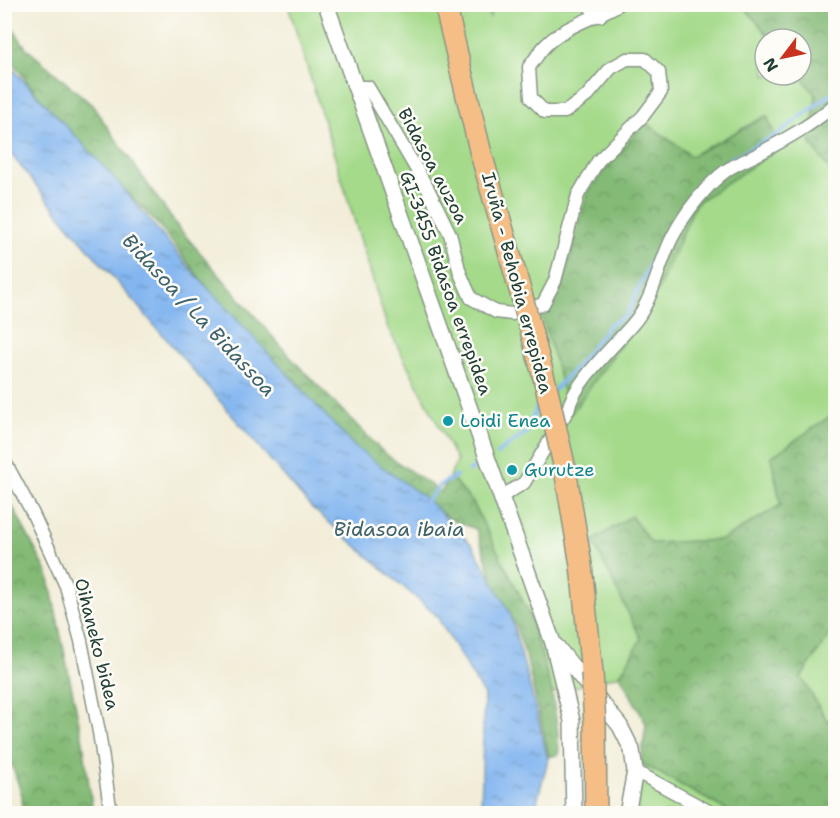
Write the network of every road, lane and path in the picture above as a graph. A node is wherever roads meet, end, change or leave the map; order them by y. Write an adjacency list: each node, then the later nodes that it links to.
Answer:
1 (326, 4): 6 (street, GI-3455 Bidasoa errepidea)
2 (445, 4): 11 (highway, Iruña - Behobia errepidea, bridge)
3 (587, 4): 5 (street)
4 (619, 4): 5 (street, Bidasoa auzoa)
5 (600, 16): 6 (street, Bidasoa auzoa)
6 (355, 87): 9 (street, GI-3455 Bidasoa errepidea)
7 (836, 103): 9 (street)
8 (4, 460): 14 (street, Oihaneko bidea)
9 (502, 496): 10 (street, GI-3455 Bidasoa errepidea)
10 (553, 643): 11 (street); 12 (street)
11 (592, 683): 12 (street); 13 (street); 16 (highway, Iruña - Behobia errepidea, bridge)
12 (568, 703): 15 (street)
13 (635, 771): 17 (street); 18 (street)
14 (111, 813)
15 (574, 813)
16 (596, 813)
17 (627, 813)
18 (714, 813)

